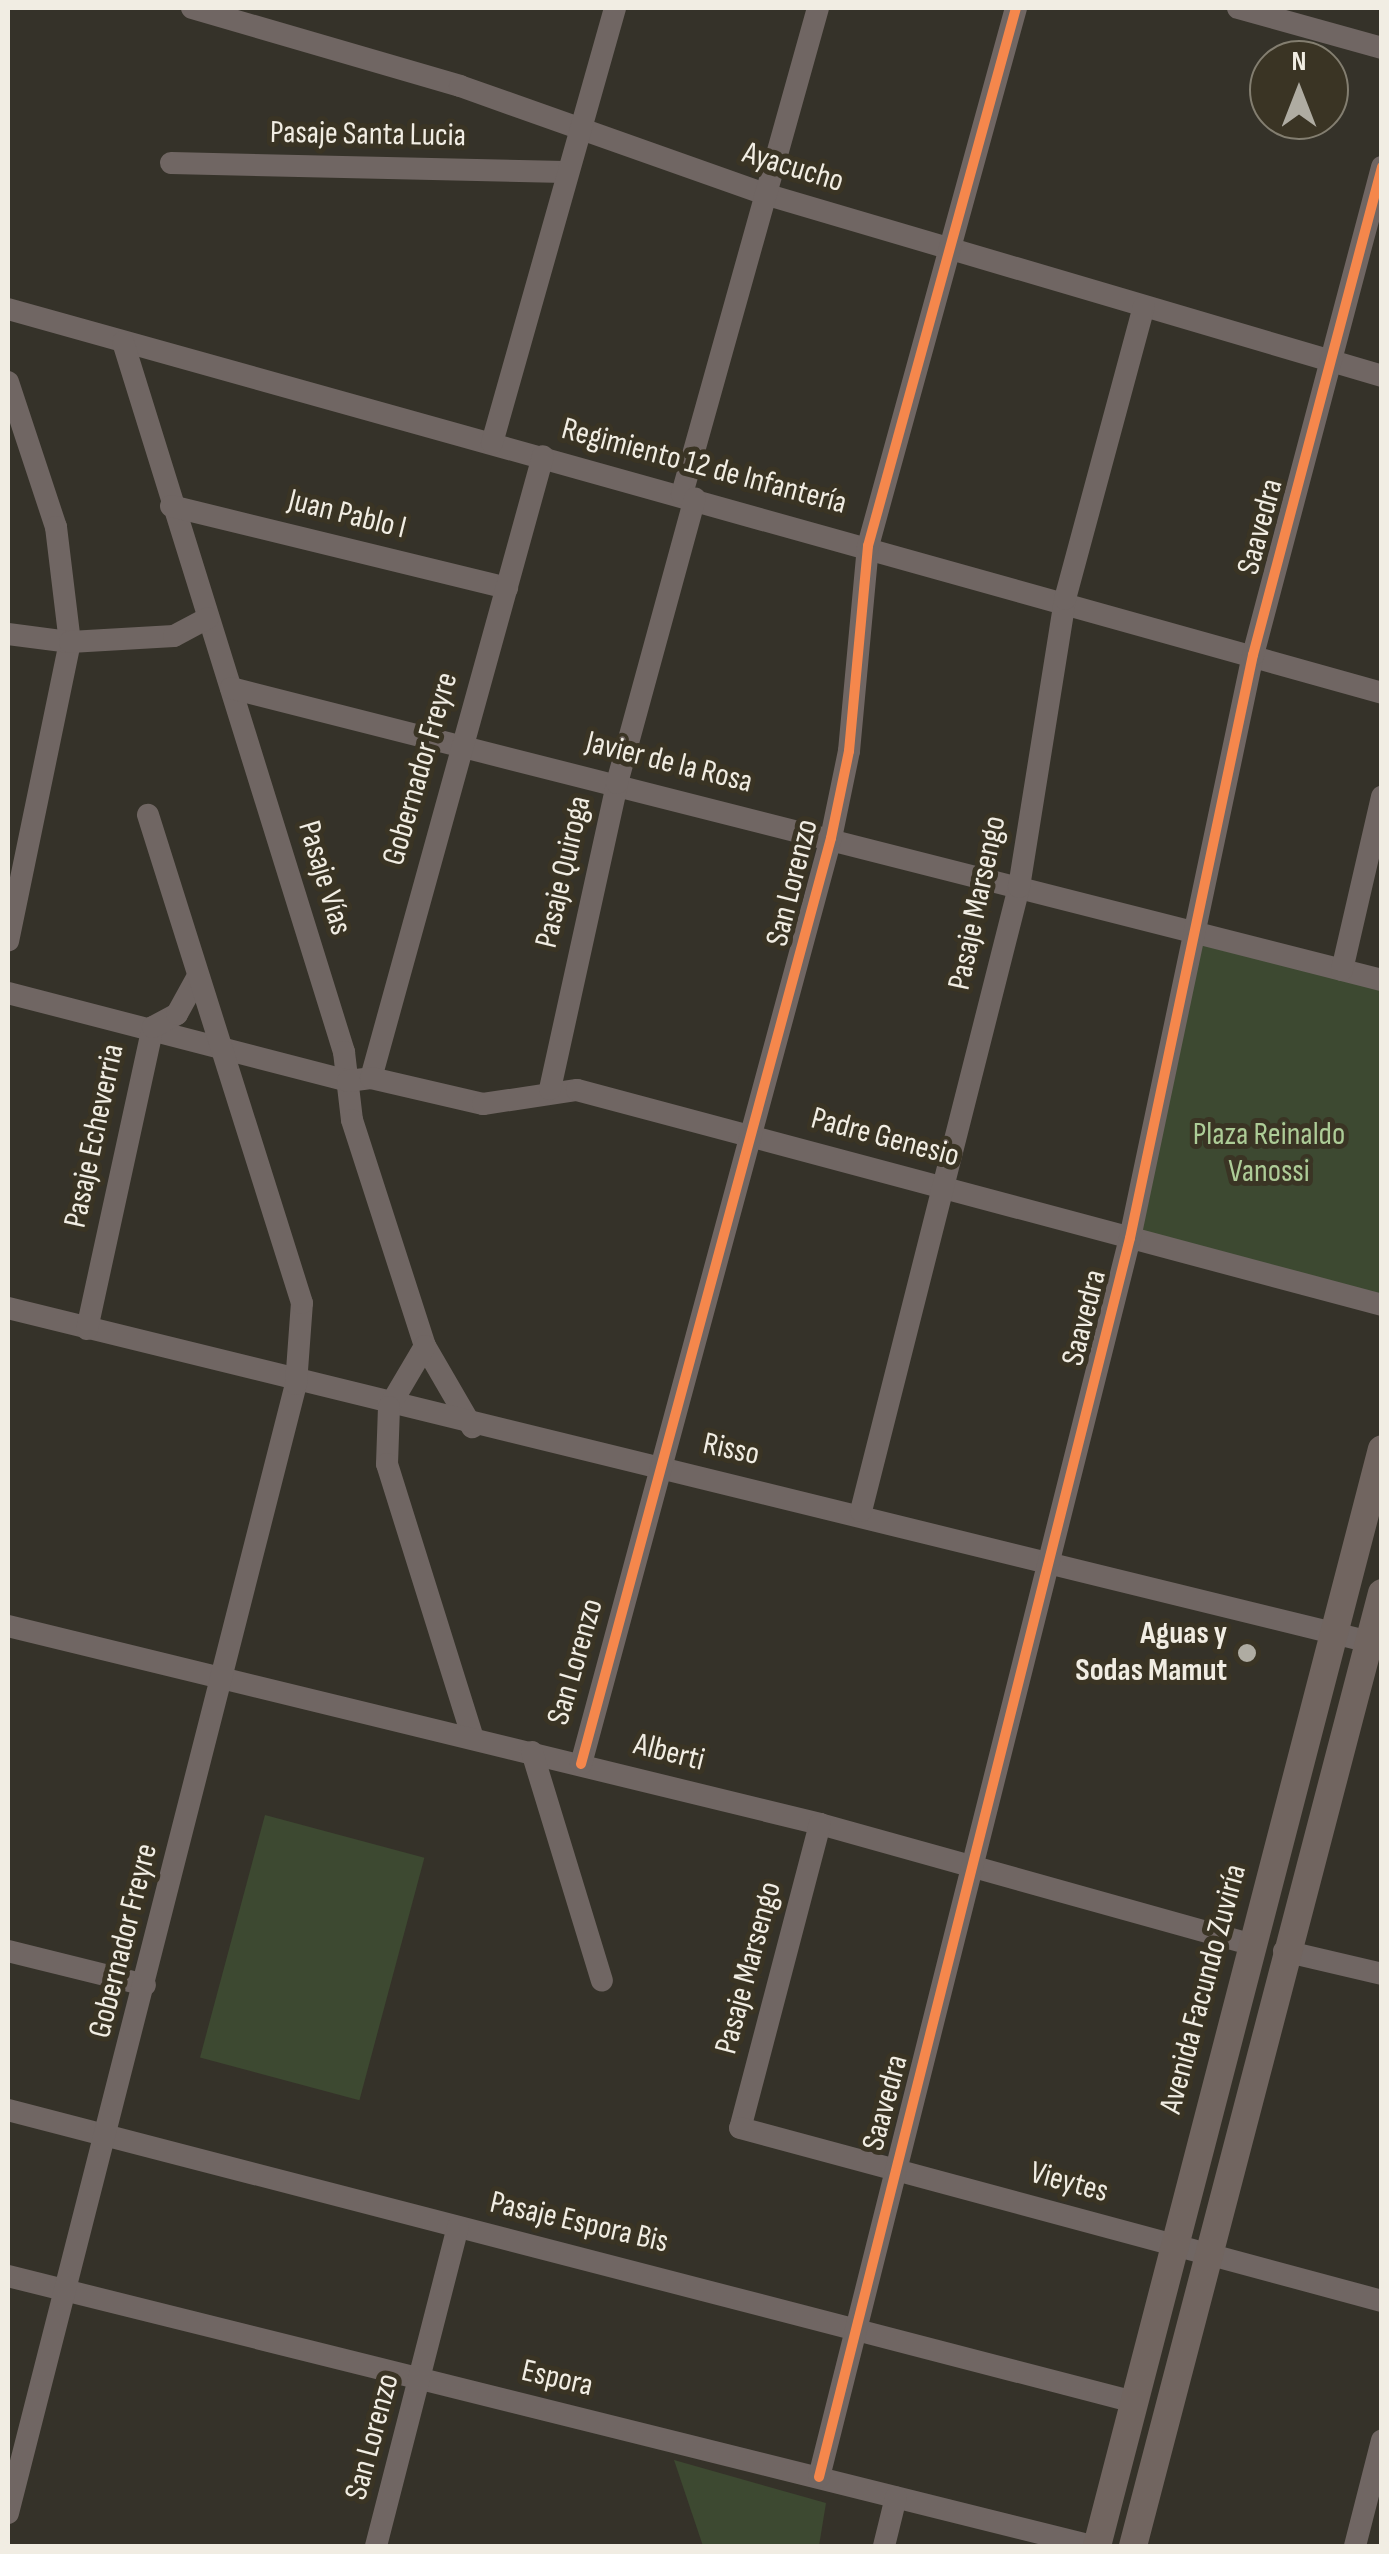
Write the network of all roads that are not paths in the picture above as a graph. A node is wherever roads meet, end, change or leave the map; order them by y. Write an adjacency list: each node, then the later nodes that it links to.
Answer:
1 (192, 8): 7 (street, Ayacucho)
2 (615, 8): 7 (street)
3 (818, 8): 11 (street, Pasaje Quiroga)
4 (1016, 8): 12 (street, San Lorenzo)
5 (1238, 8): 6 (street)
6 (1382, 48)
7 (579, 134): 10 (street); 11 (street, Ayacucho)
8 (171, 163): 10 (street, Pasaje Santa Lucia)
9 (1382, 167): 16 (street, Saavedra)
10 (564, 172): 19 (street)
11 (768, 195): 12 (street, Ayacucho); 21 (street, Pasaje Quiroga)
12 (952, 248): 13 (street, Ayacucho); 23 (street, San Lorenzo)
13 (1144, 306): 16 (street, Ayacucho); 25 (street, Pasaje Marsengo)
14 (8, 309): 15 (street, Regimiento 12 de Infantería)
15 (123, 342): 19 (street, Regimiento 12 de Infantería); 22 (street, Pasaje Vías)
16 (1330, 362): 17 (street, Ayacucho); 29 (street, Saavedra)
17 (1382, 376)
18 (8, 382): 28 (street)
19 (492, 443): 20 (street, Regimiento 12 de Infantería)
20 (543, 456): 21 (street, Regimiento 12 de Infantería); 24 (street, Gobernador Freyre)
21 (689, 496): 23 (street, Regimiento 12 de Infantería); 33 (street, Pasaje Quiroga)
22 (171, 506): 24 (street, Juan Pablo I); 26 (street, Pasaje Vías)
23 (868, 546): 25 (street, Regimiento 12 de Infantería); 36 (street, San Lorenzo)
24 (507, 588): 32 (street, Gobernador Freyre)
25 (1065, 599): 29 (street, Regimiento 12 de Infantería); 37 (street, Pasaje Marsengo)
26 (208, 618): 28 (street); 30 (street, Pasaje Vías)
27 (8, 634): 28 (street)
28 (70, 642): 39 (street)
29 (1252, 655): 31 (street, Regimiento 12 de Infantería); 38 (street, Saavedra)
30 (230, 688): 32 (street, Javier de la Rosa); 46 (street, Pasaje Vías)
31 (1382, 693)
32 (461, 745): 33 (street, Javier de la Rosa); 46 (street, Gobernador Freyre)
33 (617, 784): 36 (street, Javier de la Rosa); 47 (street, Pasaje Quiroga)
34 (1382, 797): 40 (street)
35 (148, 815): 41 (street)
36 (831, 838): 37 (street, Javier de la Rosa); 48 (street, San Lorenzo)
37 (1020, 887): 38 (street, Javier de la Rosa); 49 (street, Pasaje Marsengo)
38 (1198, 933): 40 (street, Javier de la Rosa); 50 (street, Saavedra)
39 (8, 941)
40 (1342, 970): 42 (street, Javier de la Rosa)
41 (198, 976): 44 (street, Pasaje Echeverria); 45 (street)
42 (1382, 980)
43 (8, 993): 44 (street, Padre Genesio)
44 (153, 1026): 45 (street, Padre Genesio); 53 (street, Pasaje Echeverria)
45 (220, 1044): 46 (street, Padre Genesio); 55 (street)
46 (359, 1079): 47 (street, Padre Genesio); 54 (street, Pasaje Vías)
47 (550, 1088): 48 (street, Padre Genesio)
48 (754, 1137): 49 (street, Padre Genesio); 59 (street, San Lorenzo)
49 (943, 1187): 50 (street, Padre Genesio); 60 (street, Pasaje Marsengo)
50 (1130, 1238): 51 (street, Padre Genesio); 61 (street, Saavedra)
51 (1382, 1305)
52 (8, 1308): 53 (street, Risso)
53 (87, 1329): 55 (street, Risso)
54 (425, 1346): 56 (street); 57 (street, Pasaje Vías)
55 (296, 1384): 56 (street, Risso); 66 (street, Gobernador Freyre)
56 (389, 1406): 57 (street, Risso); 67 (street)
57 (472, 1427): 59 (street, Risso)
58 (1382, 1449): 64 (main road, Avenida Facundo Zuviría)
59 (666, 1469): 60 (street, Risso); 69 (street, San Lorenzo)
60 (861, 1512): 61 (street, Risso)
61 (1051, 1558): 64 (street, Risso); 71 (street, Saavedra)
62 (1382, 1593): 65 (main road, Avenida Facundo Zuviría)
63 (8, 1626): 66 (street, Alberti)
64 (1335, 1632): 65 (street, Risso); 72 (main road, Avenida Facundo Zuviría)
65 (1375, 1643): 74 (main road, Avenida Facundo Zuviría)
66 (222, 1680): 67 (street, Alberti); 77 (street, Gobernador Freyre)
67 (473, 1738): 68 (street, Alberti)
68 (532, 1752): 69 (street, Alberti); 76 (street)
69 (581, 1764): 70 (street, Alberti)
70 (820, 1824): 71 (street, Alberti); 79 (street, Pasaje Marsengo)
71 (974, 1866): 72 (street, Alberti); 81 (street, Saavedra)
72 (1252, 1944): 83 (main road, Avenida Facundo Zuviría)
73 (8, 1951): 77 (street)
74 (1284, 1951): 75 (street); 84 (main road, Avenida Facundo Zuviría)
75 (1382, 1974)
76 (602, 1980)
77 (146, 1985): 80 (street, Gobernador Freyre)
78 (8, 2110): 80 (street, Pasaje Espora Bis)
79 (740, 2128): 81 (street, Vieytes)
80 (110, 2135): 82 (street, Pasaje Espora Bis); 86 (street, Gobernador Freyre)
81 (895, 2170): 83 (street, Vieytes); 88 (street, Saavedra)
82 (458, 2227): 88 (street, Pasaje Espora Bis); 89 (street, San Lorenzo)
83 (1173, 2245): 84 (street, Vieytes); 90 (main road, Avenida Facundo Zuviría)
84 (1205, 2257): 87 (street, Vieytes); 98 (main road, Avenida Facundo Zuviría)
85 (8, 2276): 86 (street, Espora)
86 (69, 2291): 89 (street, Espora); 94 (street, Gobernador Freyre)
87 (1382, 2301)
88 (856, 2326): 90 (street, Pasaje Espora Bis); 92 (street, Saavedra)
89 (422, 2381): 92 (street, Espora); 95 (street, San Lorenzo)
90 (1135, 2402): 97 (main road, Avenida Facundo Zuviría)
91 (1382, 2440): 99 (street)
92 (819, 2477): 93 (street, Espora)
93 (896, 2497): 96 (street); 97 (street, Espora)
94 (8, 2513)
95 (376, 2546)
96 (884, 2546)
97 (1095, 2546)
98 (1134, 2546)
99 (1354, 2546)

